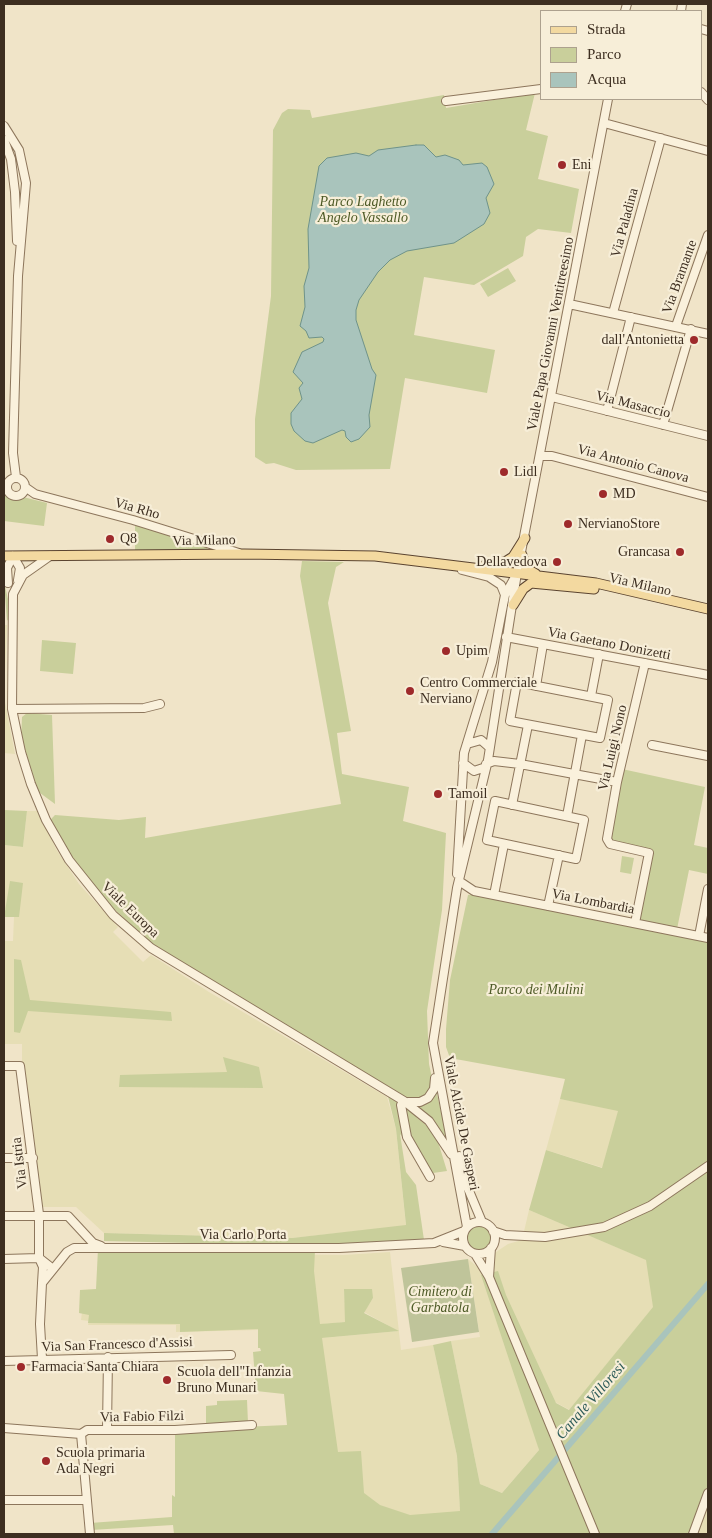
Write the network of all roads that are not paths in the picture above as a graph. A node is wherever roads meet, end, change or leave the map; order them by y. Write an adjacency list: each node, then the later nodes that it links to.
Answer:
1 (540, 89): 3 (street)
2 (608, 100): 4 (street, Viale Papa Giovanni Ventitreesimo)
3 (446, 102)
4 (604, 123): 6 (street); 11 (street, Viale Papa Giovanni Ventitreesimo)
5 (4, 126): 10 (street)
6 (661, 138): 8 (street); 12 (street, Via Paladina)
7 (4, 140): 10 (street)
8 (708, 151)
9 (708, 235): 14 (street, Via Bramante)
10 (18, 276): 22 (street)
11 (569, 304): 12 (street); 17 (street, Viale Papa Giovanni Ventitreesimo)
12 (613, 313): 13 (street)
13 (631, 317): 14 (street); 18 (street)
14 (676, 326): 15 (street)
15 (691, 329): 16 (street); 19 (street)
16 (708, 334)
17 (552, 397): 18 (street, Via Masaccio); 21 (street, Viale Papa Giovanni Ventitreesimo)
18 (607, 411): 19 (street, Via Masaccio)
19 (663, 425): 20 (street, Via Masaccio)
20 (708, 436)
21 (541, 453): 25 (street, Via Antonio Canova); 26 (street, Viale Papa Giovanni Ventitreesimo)
22 (16, 478): 23 (street, Via Rho); 24 (street, Via Rho)
23 (5, 487): 24 (street, Via Rho)
24 (25, 487): 27 (street, Via Rho)
25 (708, 497)
26 (525, 538): 28 (street, Viale Papa Giovanni Ventitreesimo); 32 (main road)
27 (244, 554): 30 (main road, Via Milano); 31 (main road, Via Milano)
28 (522, 555): 33 (street, Viale Papa Giovanni Ventitreesimo); 34 (main road)
29 (8, 556): 30 (main road, Via Milano); 35 (street); 37 (street)
30 (50, 556): 37 (street, Viale Europa)
31 (404, 559): 32 (main road, Via Milano); 40 (street, Via Milano)
32 (472, 567): 33 (main road, Via Milano)
33 (517, 573): 34 (main road, Via Milano); 40 (street, Viale Alcide De Gasperi); 41 (street, Viale Alcide De Gasperi)
34 (541, 576): 36 (main road, Via Milano)
35 (6, 580): 39 (street, Viale Europa)
36 (567, 580): 38 (main road, Via Milano); 42 (main road, Via Milano)
37 (17, 583): 39 (street, Viale Europa)
38 (595, 589): 41 (main road); 43 (main road, Via Milano)
39 (13, 594): 52 (street, Viale Europa)
40 (505, 595): 55 (street, Viale Alcide De Gasperi)
41 (513, 605): 44 (street, Viale Alcide De Gasperi)
42 (708, 609)
43 (708, 614)
44 (506, 637): 45 (street, Via Gaetano Donizetti); 57 (street, Viale Alcide De Gasperi)
45 (543, 644): 46 (street, Via Gaetano Donizetti); 49 (street)
46 (599, 654): 47 (street, Via Gaetano Donizetti); 50 (street)
47 (645, 663): 48 (street, Via Gaetano Donizetti); 64 (street, Via Luigi Nono)
48 (708, 675)
49 (536, 686): 50 (street); 53 (street)
50 (591, 696): 54 (street)
51 (160, 704): 52 (street)
52 (12, 709): 80 (street, Viale Europa)
53 (528, 724): 54 (street); 61 (street)
54 (582, 735): 63 (street)
55 (467, 744): 57 (street); 60 (street, Viale Alcide De Gasperi)
56 (652, 745): 58 (street)
57 (489, 749): 59 (street); 62 (street, Viale Alcide De Gasperi)
58 (708, 756)
59 (499, 761): 61 (street); 62 (street)
60 (462, 763): 62 (street); 69 (street, Viale Alcide De Gasperi)
61 (520, 764): 63 (street); 65 (street)
62 (486, 766): 69 (street, Viale Alcide De Gasperi)
63 (575, 774): 64 (street); 66 (street)
64 (617, 782): 74 (street, Via Luigi Nono)
65 (512, 805): 66 (street); 67 (street)
66 (567, 816): 68 (street)
67 (504, 844): 68 (street); 72 (street)
68 (559, 855): 73 (street)
69 (458, 890): 70 (street, Via Lombardia); 70 (street, Via Lombardia); 77 (street, Viale Alcide De Gasperi)
70 (474, 891): 72 (street, Via Lombardia)
71 (708, 891): 75 (street)
72 (494, 895): 73 (street, Via Lombardia)
73 (548, 906): 74 (street, Via Lombardia)
74 (635, 923): 75 (street, Via Lombardia)
75 (698, 936): 76 (street, Via Lombardia)
76 (708, 938)
77 (436, 1023): 78 (street, Viale Alcide De Gasperi); 88 (street, Viale Alcide De Gasperi)
78 (436, 1064): 80 (street); 83 (street, Viale Alcide De Gasperi)
79 (4, 1066): 82 (street, Via Istria)
80 (404, 1100): 83 (street, Viale Europa); 85 (street)
81 (4, 1158): 82 (street)
82 (32, 1158): 86 (street, Via Istria)
83 (456, 1165): 89 (street, Viale Alcide De Gasperi)
84 (708, 1166): 91 (street)
85 (430, 1177)
86 (38, 1214): 87 (street); 94 (street); 97 (street, Via Istria)
87 (4, 1216)
88 (482, 1222): 89 (street); 90 (street)
89 (466, 1229): 92 (street); 93 (street)
90 (493, 1231): 91 (street); 95 (street)
91 (520, 1237): 95 (street)
92 (441, 1241): 93 (street); 94 (street, Via Carlo Porta)
93 (465, 1246): 96 (street)
94 (102, 1247): 99 (street, Via Carlo Porta)
95 (492, 1247): 96 (street); 100 (street)
96 (475, 1254): 100 (street)
97 (39, 1258): 98 (street); 99 (street); 101 (street, Via Istria)
98 (4, 1259)
99 (54, 1269): 101 (street, Via Carlo Porta)
100 (489, 1278): 114 (street)
101 (42, 1283): 104 (street)
102 (230, 1355): 103 (street, Via San Francesco d'Assisi)
103 (108, 1357): 104 (street, Via San Francesco d'Assisi); 108 (street)
104 (42, 1359): 105 (street, Via San Francesco d'Assisi)
105 (4, 1361)
106 (252, 1426): 108 (street, Via Fabio Filzi)
107 (4, 1428): 109 (street, Via Fabio Filzi)
108 (107, 1430): 109 (street, Via Fabio Filzi)
109 (81, 1434): 112 (street)
110 (708, 1493): 115 (street)
111 (4, 1500): 112 (street)
112 (85, 1500): 113 (street)
113 (90, 1534)
114 (595, 1534)
115 (693, 1534)

